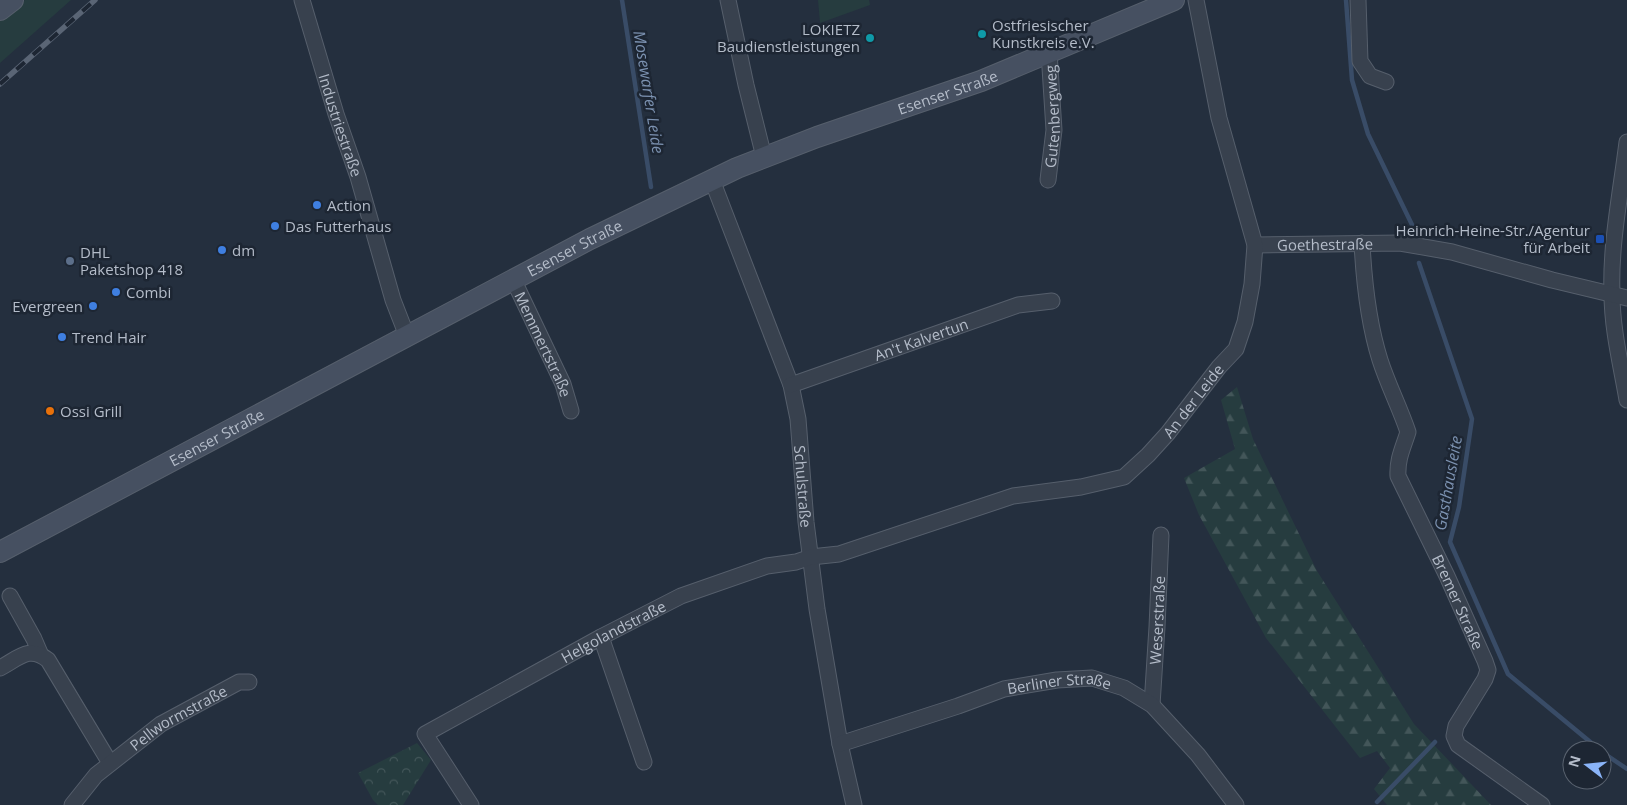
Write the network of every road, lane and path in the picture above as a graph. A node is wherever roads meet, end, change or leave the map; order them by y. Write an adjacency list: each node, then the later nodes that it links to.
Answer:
1 (13, 0): 7 (street)
2 (302, 0): 20 (street, Industriestraße)
3 (728, 0): 11 (street)
4 (1174, 0): 8 (street, Esenser Straße)
5 (1196, 0): 15 (street, An der Leide)
6 (1358, 0): 9 (street)
7 (0, 10)
8 (1049, 52): 11 (street, Esenser Straße); 13 (street, Gutenbergweg)
9 (1386, 82)
10 (1627, 142): 17 (street)
11 (764, 157): 12 (street, Esenser Straße)
12 (712, 180): 16 (street, Esenser Straße); 21 (street, Schulstraße)
13 (1048, 180)
14 (1362, 243): 15 (street, Goethestraße); 17 (street, Goethestraße); 40 (street, Bremer Straße)
15 (1255, 245): 26 (street, An der Leide)
16 (512, 279): 20 (street, Esenser Straße); 23 (street, Memmertstraße)
17 (1612, 295): 18 (street, Goethestraße); 22 (street)
18 (1627, 298)
19 (1052, 301): 21 (street, An't Kalvertun)
20 (407, 336): 25 (street, Esenser Straße)
21 (791, 385): 26 (street, Schulstraße)
22 (1627, 400)
23 (571, 411)
24 (1161, 535): 32 (street, Weserstraße)
25 (0, 552)
26 (811, 557): 28 (street, Helgolandstraße); 33 (street, Schulstraße)
27 (10, 596): 29 (street)
28 (601, 637): 34 (street); 37 (street, Helgolandstraße)
29 (40, 653): 30 (street); 35 (street)
30 (0, 668)
31 (249, 682): 35 (street, Pellwormstraße)
32 (1152, 705): 33 (street, Berliner Straße); 39 (street, Berliner Straße)
33 (840, 744): 38 (street, Schulstraße)
34 (644, 762)
35 (110, 763): 36 (street, Pellwormstraße)
36 (72, 805)
37 (471, 805)
38 (854, 805)
39 (1236, 805)
40 (1542, 805)

